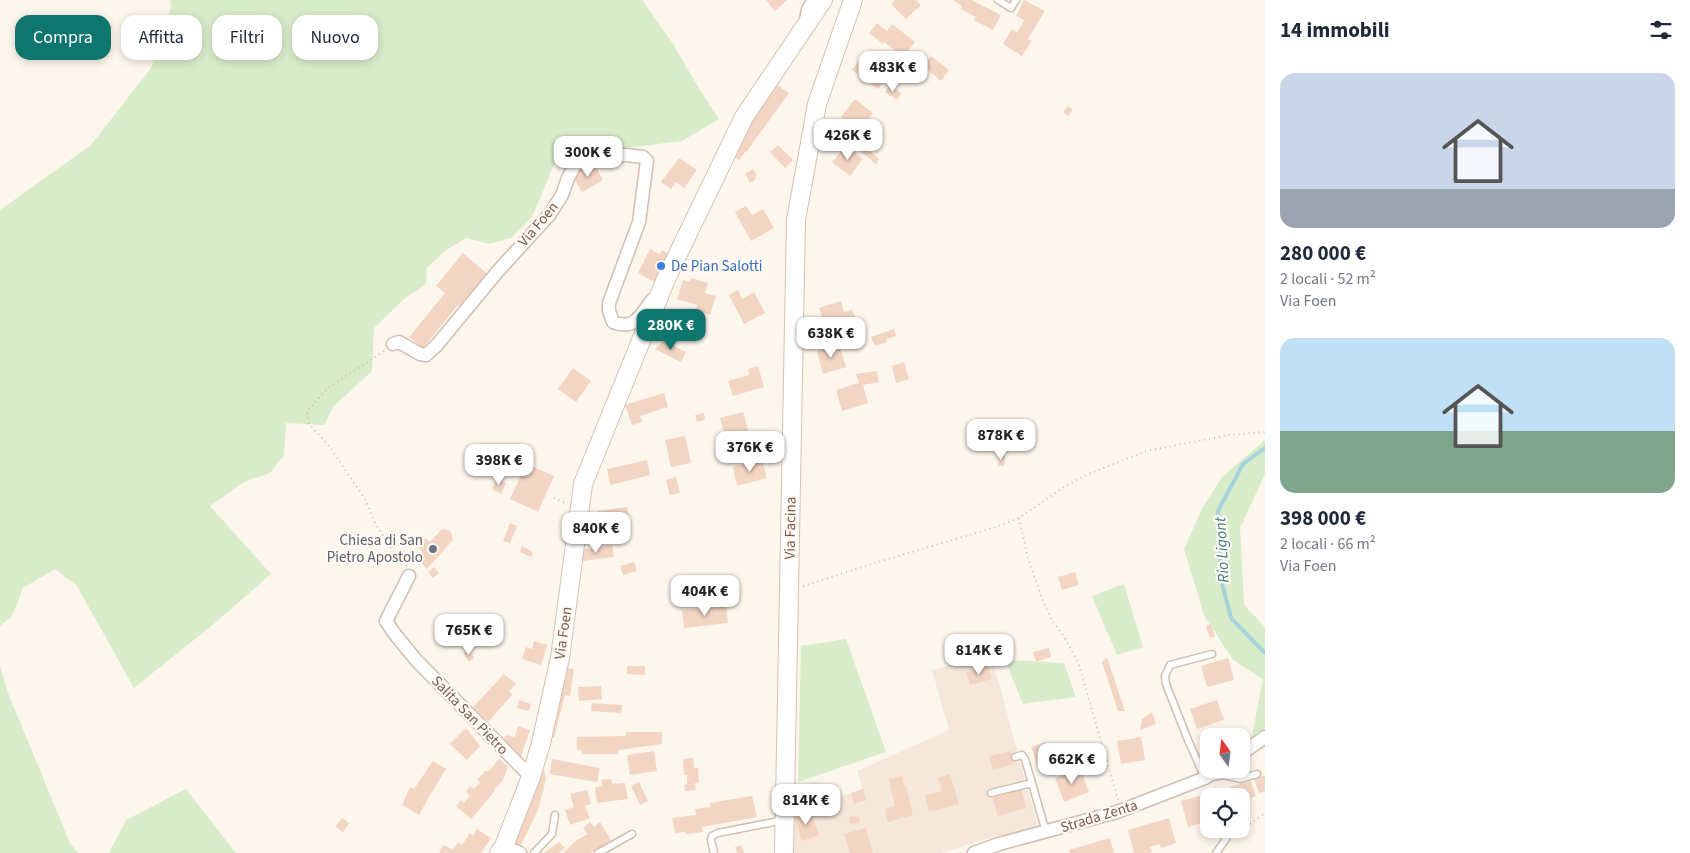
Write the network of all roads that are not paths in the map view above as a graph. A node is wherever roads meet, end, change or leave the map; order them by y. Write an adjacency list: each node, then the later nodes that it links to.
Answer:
1 (810, 0): 6 (lane)
2 (823, 0): 6 (street, Via Foen)
3 (852, 0): 22 (street, Via Facina)
4 (998, 0): 5 (lane)
5 (1016, 0)
6 (806, 26): 7 (street, Via Foen)
7 (666, 278): 8 (street, Via Foen); 17 (street, Via Foen)
8 (393, 344)
9 (409, 576): 17 (street, Salita San Pietro)
10 (1212, 654): 14 (lane)
11 (1265, 737): 12 (street)
12 (1250, 748)
13 (1015, 757): 19 (lane)
14 (1200, 766)
15 (1257, 774): 16 (lane)
16 (1250, 776)
17 (531, 777): 26 (street, Via Foen)
18 (1205, 778): 23 (street, Strada Zenta)
19 (1032, 783): 20 (lane); 23 (lane)
20 (991, 793)
21 (555, 815): 28 (lane)
22 (785, 820): 30 (lane); 31 (street, Via Facina)
23 (1046, 832): 27 (street, Strada Zenta)
24 (632, 834): 29 (lane)
25 (1225, 838): 33 (lane)
26 (507, 851)
27 (989, 851): 32 (street, Strada Zenta)
28 (534, 853)
29 (598, 853)
30 (714, 853)
31 (784, 853)
32 (974, 853)
33 (1216, 853)

